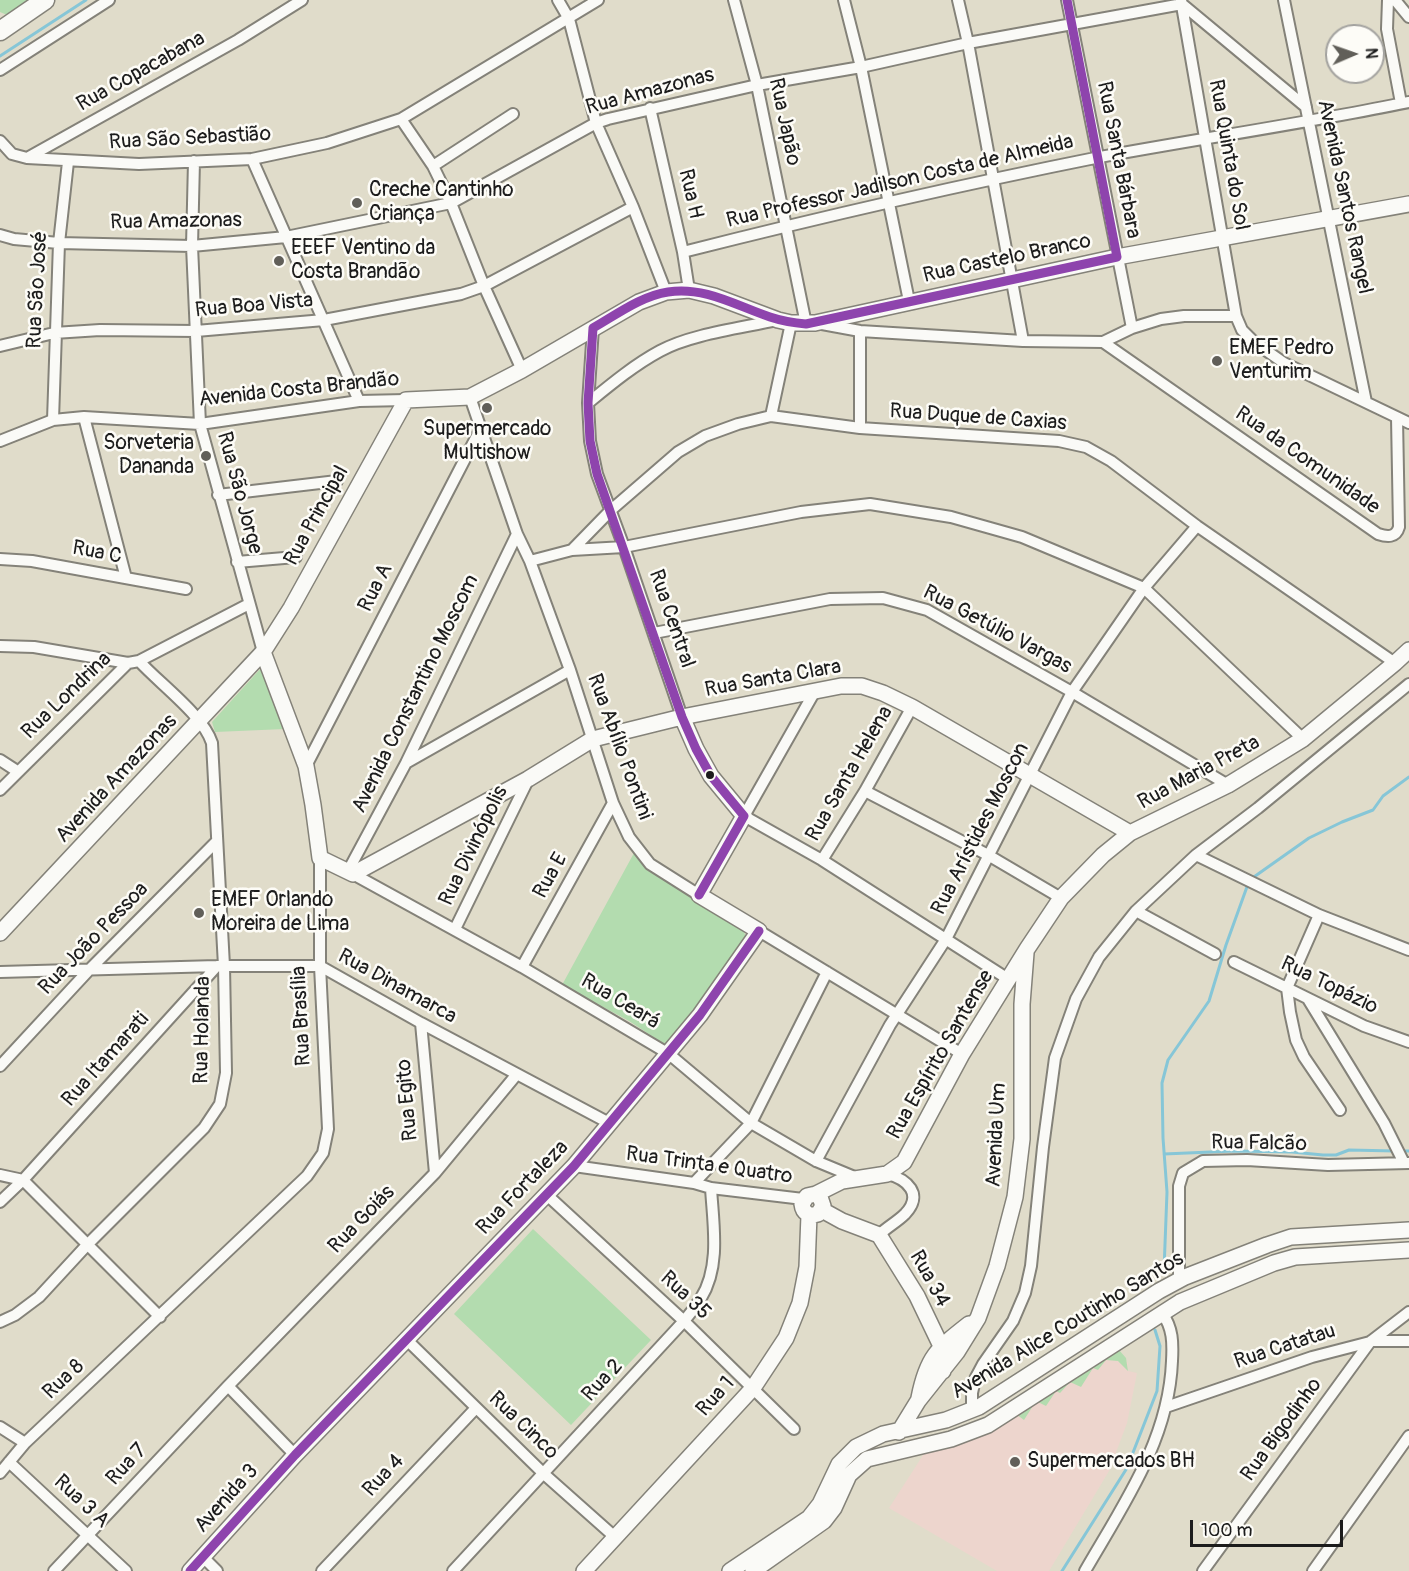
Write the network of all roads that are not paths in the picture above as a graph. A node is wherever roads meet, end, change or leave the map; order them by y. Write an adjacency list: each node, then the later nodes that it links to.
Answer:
1 (45, 0): 17 (main road)
2 (109, 0): 20 (street)
3 (302, 0): 31 (street, Rua Copacabana)
4 (558, 0): 15 (street)
5 (598, 0): 15 (street, Rua São Sebastião)
6 (734, 0): 21 (street, Rua Japão)
7 (844, 0): 19 (street)
8 (958, 0): 18 (street)
9 (1067, 0): 16 (street, Rua Santa Bárbara)
10 (1284, 0): 23 (street, Avenida Santos Rangel)
11 (1388, 0): 22 (street)
12 (1395, 0): 14 (street)
13 (1181, 2): 16 (street, Rua Amazonas); 23 (street); 29 (street, Rua Quinta do Sol)
14 (1409, 17)
15 (569, 19): 26 (street, Rua São Sebastião); 28 (street)
16 (1072, 25): 18 (street, Rua Amazonas); 32 (street, Rua Santa Bárbara)
17 (0, 31)
18 (968, 44): 19 (street, Rua Amazonas); 37 (street)
19 (861, 67): 21 (street, Rua Amazonas); 39 (street)
20 (0, 70)
21 (757, 85): 24 (street, Rua Amazonas); 43 (street, Rua Japão)
22 (1405, 103): 27 (street, Rua Professor Jadilson Costa de Almeida)
23 (1306, 107): 27 (street, Avenida Santos Rangel)
24 (650, 108): 28 (street, Rua Amazonas); 49 (street, Rua H)
25 (513, 114): 36 (street)
26 (401, 119): 33 (street, Rua São Sebastião); 36 (street)
27 (1308, 120): 29 (street, Rua Professor Jadilson Costa de Almeida); 42 (street, Avenida Santos Rangel)
28 (596, 123): 38 (street, Rua Amazonas); 41 (street)
29 (1206, 137): 32 (street, Rua Professor Jadilson Costa de Almeida); 46 (street, Rua Quinta do Sol)
30 (0, 141): 31 (street)
31 (27, 158): 35 (street, Rua São Sebastião)
32 (1098, 158): 37 (street, Rua Professor Jadilson Costa de Almeida); 50 (street, Rua Santa Bárbara)
33 (252, 159): 34 (street, Rua São Sebastião); 45 (street)
34 (194, 161): 35 (street, Rua São Sebastião); 48 (street, Rua São Jorge)
35 (68, 162): 47 (street, Rua São José)
36 (433, 166): 38 (street)
37 (992, 179): 39 (street, Rua Professor Jadilson Costa de Almeida); 51 (street)
38 (451, 203): 45 (street, Rua Amazonas); 52 (street)
39 (890, 203): 43 (street, Rua Professor Jadilson Costa de Almeida); 55 (street)
40 (1409, 204): 42 (street, Rua Castelo Branco)
41 (633, 207): 52 (street, Rua Boa Vista); 54 (street)
42 (1330, 220): 46 (street, Rua Castelo Branco); 71 (street, Avenida Santos Rangel)
43 (786, 226): 49 (street, Rua Professor Jadilson Costa de Almeida); 58 (street, Rua Japão)
44 (0, 235): 47 (street, Rua Amazonas)
45 (285, 237): 48 (street, Rua Amazonas); 57 (street)
46 (1223, 238): 50 (street, Rua Castelo Branco); 56 (street, Rua Quinta do Sol)
47 (59, 243): 48 (street, Rua Amazonas); 63 (street, Rua São José)
48 (192, 246): 61 (street, Rua São Jorge)
49 (683, 252): 53 (street, Rua H)
50 (1117, 258): 51 (street, Rua Castelo Branco); 60 (street, Rua Santa Bárbara)
51 (1012, 280): 55 (street, Rua Castelo Branco); 64 (street)
52 (484, 286): 57 (street, Rua Boa Vista); 67 (street)
53 (689, 290): 54 (street, Avenida Costa Brandão); 58 (street, Avenida Costa Brandão)
54 (666, 292): 59 (street, Avenida Costa Brandão)
55 (909, 301): 58 (street, Rua Castelo Branco)
56 (1236, 316): 60 (street); 71 (street)
57 (324, 320): 61 (street, Rua Boa Vista); 70 (street)
58 (797, 322): 62 (street, Avenida Costa Brandão); 72 (street); 73 (street, Rua Japão)
59 (593, 328): 67 (street, Avenida Costa Brandão); 72 (street, Rua Central)
60 (1132, 328): 65 (street)
61 (196, 330): 63 (street, Rua Boa Vista); 78 (street, Rua São Jorge)
62 (860, 331): 64 (street, Avenida Costa Brandão); 80 (street)
63 (54, 333): 66 (street, Rua Boa Vista); 76 (street, Rua São José)
64 (1023, 340): 65 (street, Avenida Costa Brandão)
65 (1103, 342): 75 (street, Rua da Comunidade)
66 (0, 346)
67 (522, 370): 68 (street, Avenida Costa Brandão)
68 (470, 397): 69 (street, Avenida Costa Brandão); 79 (street, Rua Abílio Pontini)
69 (406, 400): 70 (street, Avenida Costa Brandão); 100 (street, Rua Principal)
70 (359, 401): 78 (street, Avenida Costa Brandão)
71 (1366, 402): 75 (street)
72 (588, 403): 84 (street, Rua Central)
73 (771, 416): 80 (street, Rua Duque de Caxias); 84 (street, Rua Duque de Caxias)
74 (84, 417): 76 (street, Avenida Costa Brandão); 78 (street, Avenida Costa Brandão); 93 (street)
75 (1397, 418): 77 (street)
76 (53, 420): 81 (street, Avenida Costa Brandão)
77 (1409, 423)
78 (200, 424): 83 (street, Rua São Jorge)
79 (481, 428): 86 (street, Rua Abílio Pontini); 114 (street, Rua A)
80 (860, 428): 85 (street, Rua Duque de Caxias)
81 (0, 441)
82 (337, 481): 83 (street)
83 (218, 495): 92 (street, Rua São Jorge)
84 (611, 510): 87 (street, Rua Central); 88 (street, Rua Duque de Caxias)
85 (1197, 526): 94 (street, Rua Arístides Moscon); 102 (street, Rua Duque de Caxias)
86 (517, 534): 91 (street, Rua Abílio Pontini); 113 (street, Avenida Constantino Moscom)
87 (624, 547): 88 (street); 94 (street); 97 (street, Rua Central)
88 (572, 550): 91 (street)
89 (296, 556): 92 (street)
90 (0, 559): 93 (street, Rua C)
91 (530, 561): 103 (street, Rua Abílio Pontini)
92 (237, 562): 96 (street, Rua São Jorge)
93 (126, 578): 95 (street, Rua C)
94 (1144, 588): 106 (street, Rua Arístides Moscon); 111 (street)
95 (186, 589)
96 (249, 604): 100 (street, Rua São Jorge); 101 (street, Rua Londrina)
97 (654, 633): 106 (street, Rua Getúlio Vargas); 108 (street, Rua Central)
98 (0, 646): 101 (street)
99 (1409, 650): 102 (street, Rua Maria Preta)
100 (263, 652): 109 (street, Avenida Amazonas); 114 (street, Rua Brasília)
101 (133, 662): 109 (street, Rua Londrina); 115 (street, Rua Londrina)
102 (1395, 663): 111 (street, Rua Maria Preta)
103 (570, 670): 110 (street, Rua Abílio Pontini); 113 (street)
104 (1409, 684): 126 (street)
105 (815, 691): 107 (street, Rua Santa Clara); 108 (street, Rua Santa Clara); 122 (street)
106 (1072, 692): 116 (street, Rua Arístides Moscon); 118 (street, Rua Getúlio Vargas)
107 (912, 707): 116 (street, Rua Santa Clara); 120 (street, Rua Santa Helena)
108 (682, 717): 110 (street, Rua Santa Clara); 122 (street, Rua Central)
109 (201, 721): 124 (street, Rua Holanda); 136 (street, Avenida Amazonas)
110 (593, 739): 117 (street, Rua Santa Clara); 121 (street, Rua Abílio Pontini)
111 (1303, 739): 118 (street, Rua Maria Preta)
112 (0, 760): 115 (street)
113 (406, 763): 129 (street, Avenida Constantino Moscom)
114 (306, 766): 127 (street, Rua Brasília)
115 (17, 771): 119 (street, Rua Londrina)
116 (1030, 775): 123 (street, Rua Santa Clara); 125 (street, Rua Arístides Moscon)
117 (528, 779): 129 (street, Rua Santa Clara); 134 (street, Rua Divinópolis)
118 (1228, 785): 123 (street, Rua Maria Preta)
119 (0, 790)
120 (865, 791): 125 (street); 128 (street, Rua Santa Helena)
121 (613, 803): 130 (street, Rua Abílio Pontini); 144 (street, Rua E)
122 (744, 816): 128 (street, Rua Central); 130 (street)
123 (1130, 833): 131 (street, Rua Maria Preta)
124 (217, 841): 142 (street, Rua Holanda); 145 (street, Rua João Pessoa)
125 (988, 855): 131 (street); 137 (street, Rua Arístides Moscon)
126 (1196, 855): 132 (street); 133 (street)
127 (320, 858): 129 (street); 143 (street, Rua Brasília)
128 (822, 860): 137 (street, Rua Central)
129 (351, 872): 134 (street, Rua Ceará)
130 (699, 896): 135 (street, Rua Abílio Pontini)
131 (1061, 898): 138 (street, Rua Maria Preta)
132 (1136, 911): 140 (street); 196 (street)
133 (1319, 915): 139 (street); 149 (street)
134 (455, 929): 144 (street, Rua Ceará)
135 (759, 931): 147 (street, Rua Abílio Pontini); 154 (street, Rua Fortaleza)
136 (0, 933)
137 (946, 939): 148 (street, Rua Central); 151 (street, Rua Arístides Moscon)
138 (1027, 949): 148 (street, Rua Espírito Santense); 183 (street, Avenida Um)
139 (1409, 950)
140 (1215, 954)
141 (1234, 962): 149 (street, Rua Topázio)
142 (220, 966): 143 (street, Rua Dinamarca); 145 (street, Rua Dinamarca); 168 (street, Rua Itamarati); 177 (street, Rua Holanda)
143 (320, 966): 152 (street, Rua Dinamarca); 182 (street, Rua Brasília)
144 (522, 967): 154 (street, Rua Ceará)
145 (89, 970): 146 (street, Rua Dinamarca); 156 (street, Rua João Pessoa)
146 (0, 972)
147 (827, 972): 151 (street, Rua Abílio Pontini); 159 (street)
148 (1008, 979): 155 (street, Rua Espírito Santense)
149 (1287, 988): 150 (street, Rua Topázio); 158 (street)
150 (1308, 999): 153 (street, Rua Topázio); 162 (street)
151 (897, 1016): 155 (street, Rua Abílio Pontini); 161 (street, Rua Arístides Moscon)
152 (421, 1023): 157 (street, Rua Dinamarca); 164 (street, Rua Egito)
153 (1409, 1042)
154 (669, 1054): 159 (street, Rua Ceará); 160 (street, Rua Fortaleza)
155 (962, 1054): 165 (street, Rua Espírito Santense)
156 (0, 1066)
157 (517, 1074): 160 (street, Rua Dinamarca); 164 (street, Rua Goiás)
158 (1340, 1110)
159 (751, 1123): 161 (street, Rua Ceará); 169 (street)
160 (612, 1124): 163 (street, Rua Fortaleza)
161 (816, 1161): 167 (street, Rua Ceará)
162 (1407, 1163): 179 (street, Rua Falcão)
163 (574, 1166): 169 (street, Rua Trinta e Quatro); 171 (street, Rua Fortaleza)
164 (435, 1173): 191 (street, Rua Goiás)
165 (887, 1174): 167 (street); 176 (street)
166 (0, 1175): 168 (street)
167 (857, 1178): 172 (street)
168 (23, 1180): 173 (street, Rua Itamarati); 177 (street)
169 (694, 1183): 170 (street, Rua Trinta e Quatro)
170 (711, 1188): 172 (street, Rua Trinta e Quatro); 184 (street, Rua 2)
171 (547, 1195): 184 (street, Rua 35); 186 (street, Rua Fortaleza)
172 (810, 1197): 174 (street, Rua 1)
173 (0, 1203)
174 (815, 1212): 176 (street); 192 (street, Rua 1)
175 (1409, 1230): 179 (street, Avenida Alice Coutinho Santos)
176 (879, 1235): 189 (street, Rua 34)
177 (87, 1245): 182 (street); 185 (street, Rua Holanda)
178 (1409, 1250): 181 (street, Avenida Alice Coutinho Santos)
179 (1179, 1280): 196 (street, Avenida Alice Coutinho Santos)
180 (1409, 1312): 187 (street, Rua Catatau)
181 (1162, 1313): 195 (street); 203 (street, Avenida Alice Coutinho Santos)
182 (159, 1317): 201 (street, Rua 8)
183 (978, 1318): 189 (street, Avenida Um); 190 (street, Avenida Um)
184 (684, 1321): 192 (street, Rua 35); 206 (street, Rua 2)
185 (0, 1322)
186 (407, 1340): 194 (street, Rua Cinco); 202 (street, Rua Fortaleza)
187 (1370, 1341): 188 (street); 195 (street, Rua Catatau); 220 (street, Rua Bigodinho)
188 (1409, 1341)
189 (941, 1346): 190 (street); 193 (street, Avenida Um)
190 (943, 1372): 193 (street, Avenida Um)
191 (228, 1386): 202 (street); 207 (street, Rua 7)
192 (753, 1388): 198 (street, Rua 35); 208 (street, Rua 1)
193 (918, 1401): 199 (street, Avenida Um)
194 (476, 1407): 206 (street, Rua Cinco); 214 (street, Rua 4)
195 (1166, 1407): 219 (street)
196 (972, 1410): 199 (street, Avenida Alice Coutinho Santos)
197 (0, 1427): 201 (street)
198 (794, 1429)
199 (901, 1429): 203 (street, Avenida Um); 217 (street, Avenida Alice Coutinho Santos)
200 (1409, 1436): 221 (street)
201 (25, 1443): 204 (street, Rua 8)
202 (295, 1455): 209 (street, Avenida 3)
203 (867, 1459): 218 (street)
204 (9, 1462): 205 (street, Rua 8); 207 (street, Rua 3 A)
205 (0, 1473)
206 (544, 1473): 208 (street, Rua Cinco); 215 (street, Rua 2)
207 (87, 1535): 210 (street, Rua 7); 211 (street, Rua 3 A)
208 (616, 1538): 216 (street, Rua 1)
209 (203, 1557): 212 (street, Avenida 3); 213 (street)
210 (54, 1571)
211 (126, 1571)
212 (190, 1571)
213 (217, 1571)
214 (322, 1571)
215 (453, 1571)
216 (584, 1571)
217 (730, 1571)
218 (753, 1571)
219 (1086, 1571)
220 (1203, 1571)
221 (1313, 1571)

